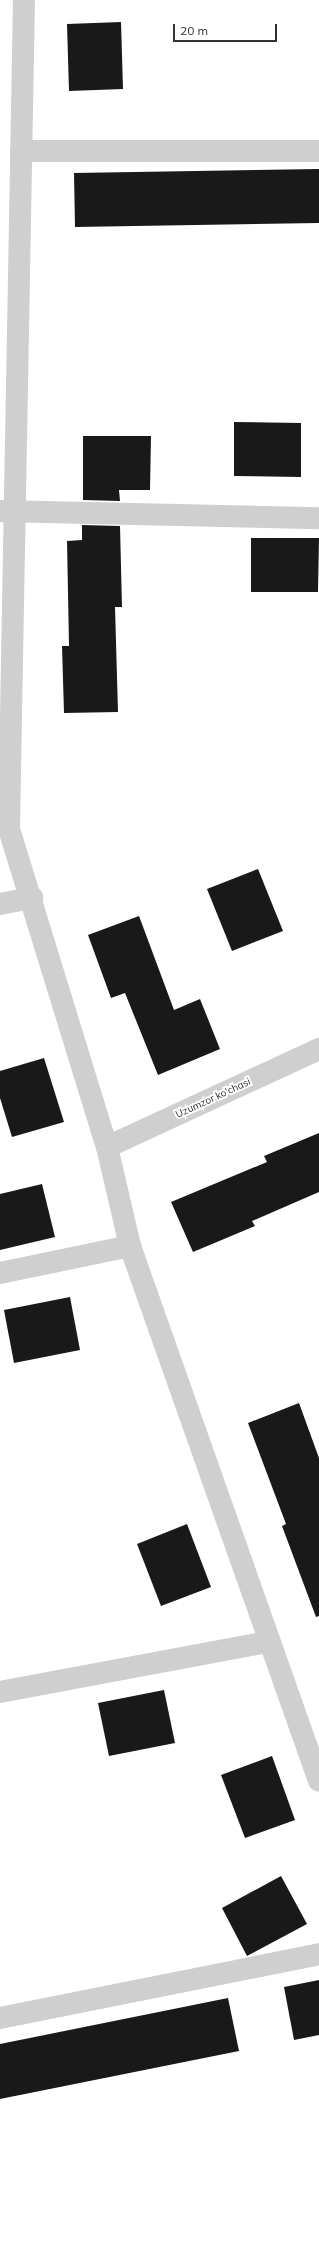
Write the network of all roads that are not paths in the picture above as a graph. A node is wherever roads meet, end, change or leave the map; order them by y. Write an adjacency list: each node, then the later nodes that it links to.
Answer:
1 (24, 0): 2 (street)
2 (21, 151): 3 (street); 4 (street)
3 (319, 151)
4 (7, 511): 5 (street); 6 (street)
5 (319, 518)
6 (32, 898): 7 (street); 9 (street)
7 (0, 904)
8 (319, 1049): 9 (street, Uzumzor ko'chasi)
9 (107, 1147): 10 (street)
10 (130, 1246): 11 (street); 12 (street)
11 (0, 1273)
12 (268, 1642): 13 (street); 14 (street)
13 (0, 1692)
14 (319, 1782)
15 (319, 1954): 16 (street)
16 (0, 2018)

